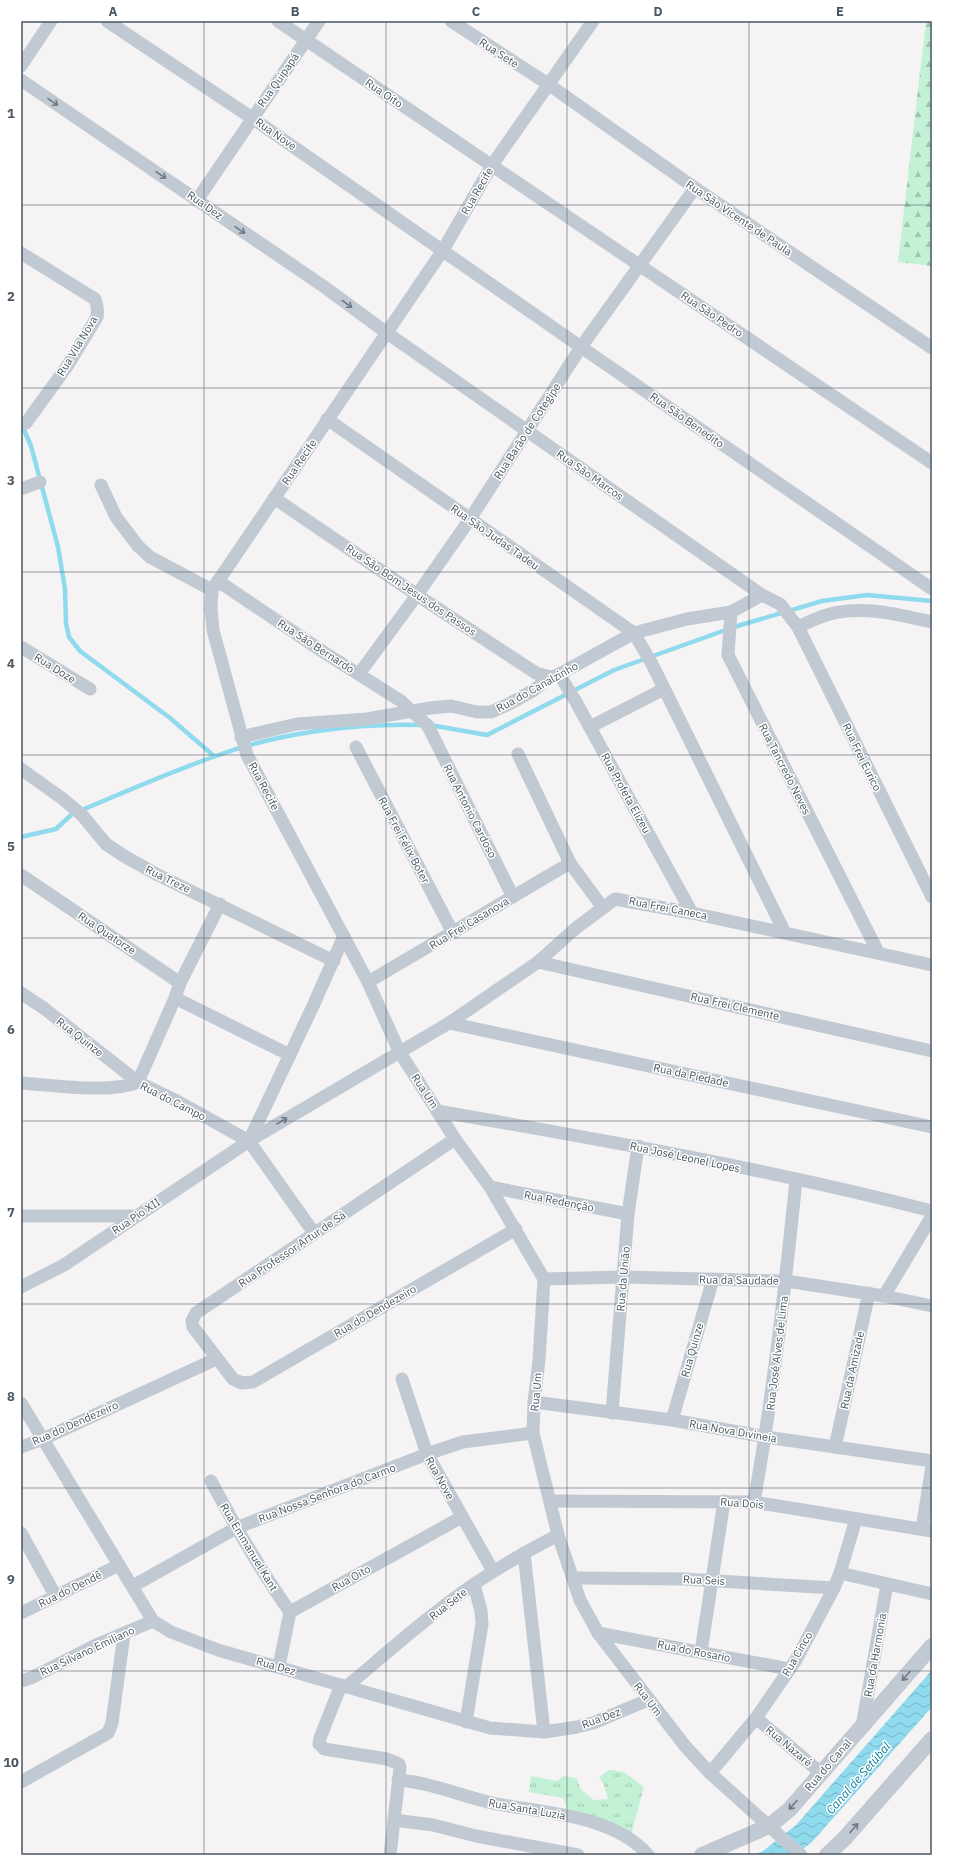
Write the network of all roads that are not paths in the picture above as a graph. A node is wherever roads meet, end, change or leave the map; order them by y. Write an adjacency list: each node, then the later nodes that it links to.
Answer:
1 (51, 21): 8 (street)
2 (107, 21): 11 (street, Rua Nove)
3 (278, 21): 7 (street, Rua Oito)
4 (319, 21): 7 (street, Rua Quipapá)
5 (450, 21): 10 (street, Rua Sete)
6 (593, 21): 10 (street, Rua Recife)
7 (306, 41): 11 (street, Rua Quipapá); 12 (street, Rua Oito)
8 (21, 66)
9 (21, 80): 14 (street, Rua Dez, one-way to 14)
10 (548, 84): 12 (street, Rua Recife); 13 (street, Rua São Vicente de Paula)
11 (252, 118): 14 (street, Rua Quipapá); 15 (street, Rua Nove)
12 (492, 165): 15 (street, Rua Recife); 17 (street, Rua São Pedro)
13 (695, 188): 17 (street, Rua Barão de Cotegipe); 20 (street, Rua São Vicente de Paula)
14 (197, 200): 18 (street, Rua Dez, one-way to 18)
15 (442, 250): 18 (street, Rua Recife); 19 (street, Rua São Benedito)
16 (21, 253): 22 (street, Rua Vila Nova)
17 (639, 265): 19 (street, Rua Barão de Cotegipe); 24 (street, Rua São Pedro)
18 (386, 333): 21 (street, Rua Recife); 23 (street, Rua São Marcos)
19 (580, 347): 23 (street, Rua Barão de Cotegipe); 31 (street, Rua São Benedito)
20 (932, 348)
21 (327, 419): 28 (street, Rua Recife); 29 (street, Rua São Judas Tadeu)
22 (26, 423)
23 (526, 431): 29 (street, Rua Barão de Cotegipe); 33 (street, Rua São Marcos)
24 (932, 463)
25 (40, 482): 27 (street)
26 (101, 485): 30 (street, Rua São Bernardo)
27 (21, 489)
28 (274, 498): 30 (street, Rua Recife); 32 (street, Rua São Bom Jesus dos Passos)
29 (470, 520): 32 (street, Rua Barão de Cotegipe); 37 (street, Rua São Judas Tadeu)
30 (215, 586): 39 (street, Rua São Bernardo); 46 (street, Rua Recife)
31 (932, 589)
32 (417, 596): 39 (street, Rua Barão de Cotegipe); 40 (street, Rua São Bom Jesus dos Passos)
33 (762, 596): 34 (street); 35 (street, Rua São Marcos)
34 (731, 615): 37 (street, Rua do Canalzinho); 60 (street, Rua Tancredo Neves)
35 (795, 622): 36 (street); 53 (street, Rua Frei Eurico)
36 (932, 622)
37 (634, 633): 40 (street, Rua do Canalzinho); 42 (street, Rua São Judas Tadeu)
38 (21, 647): 41 (street, Rua Doze)
39 (359, 674): 43 (street, Rua São Bernardo)
40 (558, 678): 43 (street, Rua do Canalzinho); 45 (street, Rua Profeta Elizeu)
41 (90, 689)
42 (664, 689): 45 (street); 58 (street, Rua São Judas Tadeu)
43 (415, 713): 44 (street, Rua São Bernardo); 46 (street, Rua do Canalzinho)
44 (428, 726): 52 (street, Rua Antonio Cardoso)
45 (590, 727): 56 (street, Rua Profeta Elizeu)
46 (242, 740): 59 (street, Rua Recife)
47 (356, 747): 57 (street, Rua Frei Félix Boter)
48 (518, 754): 50 (street)
49 (21, 769): 54 (street, Rua Treze)
50 (570, 863): 52 (street, Rua Frei Casanova); 55 (street)
51 (21, 875): 65 (street, Rua Quatorze)
52 (513, 896): 57 (street, Rua Frei Casanova)
53 (932, 896)
54 (220, 904): 61 (street, Rua Treze); 65 (street)
55 (603, 908): 56 (street, Rua Frei Caneca); 62 (street, Rua Frei Caneca)
56 (692, 913): 58 (street, Rua Frei Caneca)
57 (453, 933): 64 (street, Rua Frei Casanova)
58 (785, 933): 60 (street, Rua Frei Caneca)
59 (344, 936): 61 (street); 64 (street, Rua Um)
60 (878, 952): 63 (street, Rua Frei Caneca)
61 (334, 961): 71 (street)
62 (538, 962): 68 (street, Rua Frei Caneca); 70 (street, Rua Frei Clemente)
63 (932, 965)
64 (368, 982): 69 (street, Rua Um)
65 (180, 983): 67 (street)
66 (21, 993): 72 (street, Rua Quinze)
67 (175, 998): 71 (street); 72 (street)
68 (449, 1023): 69 (street, Rua Frei Caneca); 75 (street, Rua da Piedade)
69 (399, 1051): 74 (street, Rua Um); 77 (street, Rua Pio XII, one-way to 69)
70 (932, 1051)
71 (290, 1055): 77 (street)
72 (138, 1082): 73 (street, Rua do Campo); 77 (street, Rua do Campo)
73 (21, 1083)
74 (437, 1110): 76 (street, Rua Um); 78 (street, Rua José Leonel Lopes)
75 (932, 1127)
76 (455, 1139): 80 (street, Rua Um); 87 (street, Rua Professor Artur de Sá)
77 (249, 1141): 84 (street, Rua Pio XII); 87 (street)
78 (638, 1146): 79 (street, Rua José Leonel Lopes); 82 (street, Rua da União)
79 (796, 1180): 81 (street, Rua José Leonel Lopes); 91 (street, Rua José Alves de Lima)
80 (490, 1187): 82 (street, Rua Redenção); 86 (street, Rua Um)
81 (932, 1211)
82 (628, 1214): 88 (street, Rua da União)
83 (21, 1216): 84 (street)
84 (135, 1216): 92 (street, Rua Pio XII)
85 (932, 1216): 94 (street)
86 (516, 1229): 89 (street, Rua Um); 97 (street, Rua do Dendezeiro)
87 (314, 1233): 96 (street, Rua Professor Artur de Sá)
88 (623, 1277): 89 (street, Rua da Saudade); 90 (street, Rua da Saudade); 101 (street, Rua da União)
89 (544, 1279): 99 (street, Rua Um)
90 (713, 1279): 91 (street, Rua da Saudade); 102 (street, Rua Quinze)
91 (786, 1281): 93 (street, Rua da Saudade); 104 (street, Rua José Alves de Lima)
92 (21, 1287)
93 (869, 1293): 94 (street, Rua da Saudade); 107 (street, Rua da Amizade)
94 (884, 1296): 95 (street, Rua da Saudade)
95 (932, 1306)
96 (216, 1359): 97 (street, Rua Professor Artur de Sá); 105 (street, Rua do Dendezeiro)
97 (233, 1379)
98 (402, 1379): 108 (street, Rua Nove)
99 (534, 1402): 101 (street, Rua Nova Divineia); 103 (street, Rua Um)
100 (21, 1403): 105 (street, Rua Dez)
101 (612, 1413): 102 (street, Rua Nova Divineia)
102 (672, 1420): 104 (street, Rua Nova Divineia)
103 (533, 1433): 108 (street, Rua Nossa Senhora do Carmo); 112 (street, Rua Um)
104 (766, 1437): 107 (street, Rua Nova Divineia); 114 (street, Rua José Alves de Lima)
105 (43, 1439): 106 (street, Rua do Dendezeiro); 122 (street, Rua Dez)
106 (21, 1447)
107 (835, 1447): 109 (street, Rua Nova Divineia)
108 (427, 1454): 115 (street, Rua Nove); 117 (street, Rua Nossa Senhora do Carmo)
109 (932, 1461)
110 (932, 1466): 118 (street)
111 (211, 1480): 117 (street, Rua Emmanuel Kant)
112 (551, 1501): 113 (street, Rua Dois); 120 (street, Rua Um)
113 (724, 1501): 114 (street, Rua Dois); 126 (street)
114 (754, 1502): 116 (street, Rua Dois)
115 (462, 1517): 123 (street, Rua Nove); 133 (street, Rua Oito)
116 (856, 1519): 118 (street, Rua Dois); 124 (street, Rua Cinco)
117 (236, 1528): 129 (street, Rua Nossa Senhora do Carmo); 133 (street, Rua Emmanuel Kant)
118 (927, 1530)
119 (21, 1533): 132 (street)
120 (558, 1535): 121 (street, Rua Sete); 125 (street, Rua Um)
121 (524, 1553): 123 (street, Rua Sete); 148 (street)
122 (119, 1565): 129 (street, Rua Dez); 132 (street, Rua do Dendê)
123 (493, 1572): 127 (street, Rua Sete)
124 (840, 1573): 128 (street); 130 (street, Rua Cinco)
125 (573, 1578): 126 (street, Rua Seis); 136 (street, Rua Um)
126 (712, 1580): 130 (street, Rua Seis); 139 (street)
127 (474, 1584): 143 (street, Rua Sete); 146 (street)
128 (887, 1584): 131 (street); 147 (street, Rua da Harmonia)
129 (133, 1586): 135 (street, Rua Dez)
130 (834, 1588): 141 (street, Rua Cinco)
131 (932, 1594)
132 (55, 1595): 134 (street, Rua do Dendê)
133 (290, 1612): 140 (street)
134 (21, 1613)
135 (153, 1621): 137 (street, Rua Silvano Emiliano); 140 (street, Rua Dez)
136 (598, 1633): 139 (street, Rua do Rosario); 144 (street, Rua Um)
137 (124, 1634): 142 (street, Rua Silvano Emiliano); 153 (street)
138 (932, 1646): 147 (street, Rua do Canal, one-way to 147)
139 (701, 1652): 141 (street, Rua do Rosario)
140 (279, 1666): 143 (street, Rua Dez)
141 (789, 1669): 145 (street, Rua Cinco)
142 (21, 1681)
143 (344, 1686): 146 (street, Rua Dez); 152 (street)
144 (648, 1700): 148 (street, Rua Dez); 150 (street, Rua Um)
145 (756, 1718): 150 (street, Rua Cinco); 151 (street, Rua Nazaré)
146 (466, 1722): 148 (street, Rua Dez)
147 (862, 1727): 151 (street, Rua do Canal)
148 (544, 1732)
149 (932, 1739): 161 (street, one-way to 149)
150 (710, 1773): 155 (street, Rua Um)
151 (821, 1774): 155 (street, Rua do Canal, one-way to 155)
152 (398, 1780): 154 (street); 158 (street, Rua Santa Luzia)
153 (21, 1782)
154 (394, 1820): 156 (street); 157 (street)
155 (774, 1831): 159 (street, Rua do Canal); 160 (street, Rua Um)
156 (390, 1855)
157 (578, 1855)
158 (648, 1855)
159 (702, 1855)
160 (801, 1855)
161 (826, 1855)

